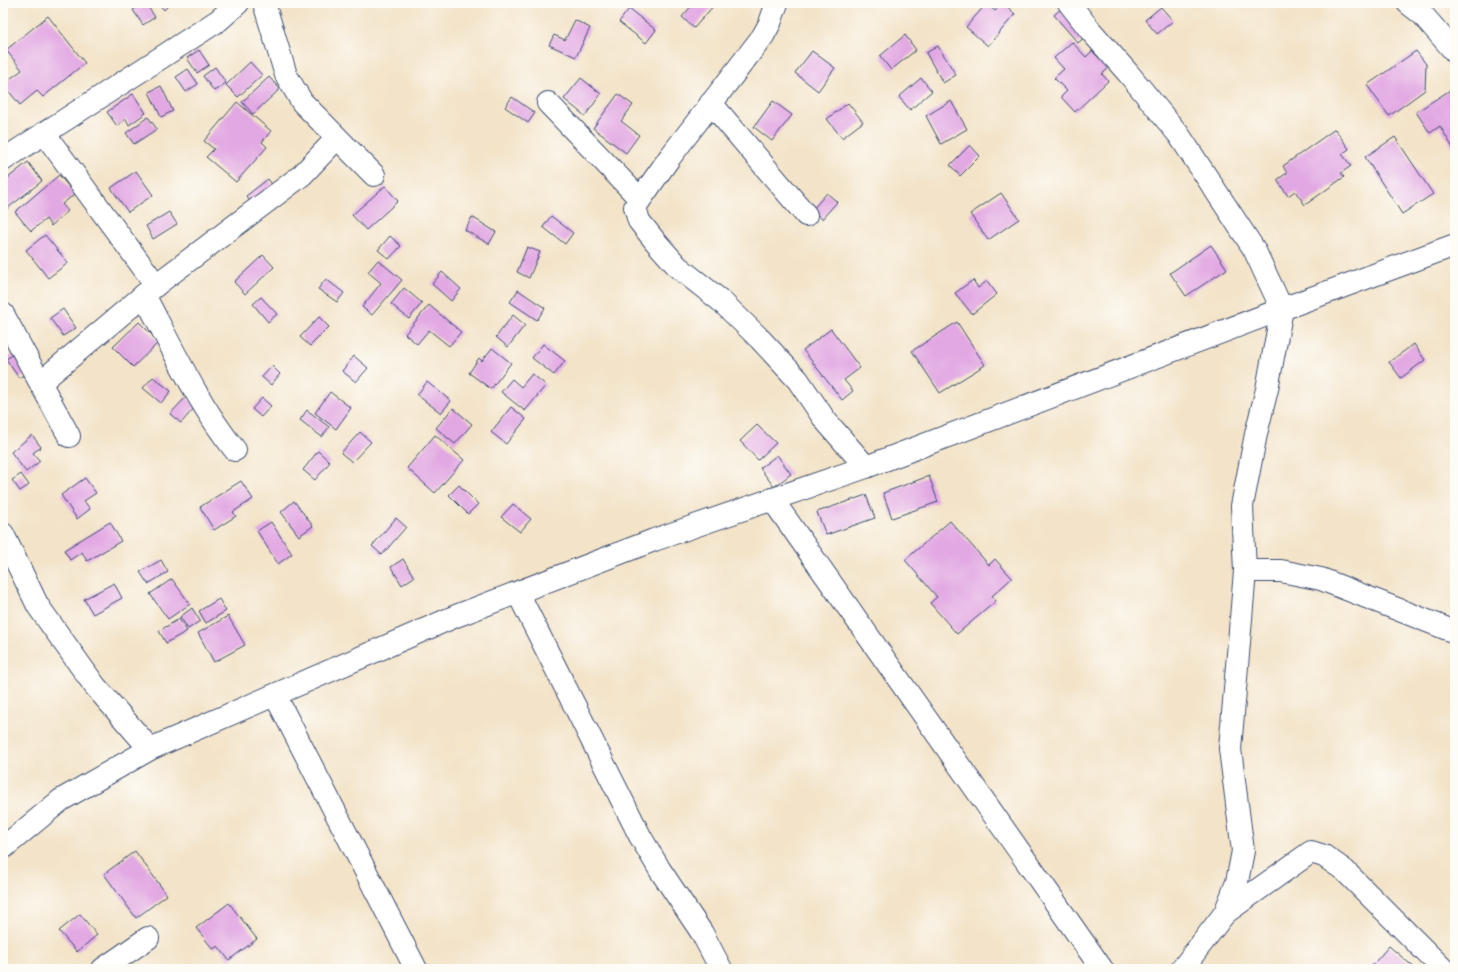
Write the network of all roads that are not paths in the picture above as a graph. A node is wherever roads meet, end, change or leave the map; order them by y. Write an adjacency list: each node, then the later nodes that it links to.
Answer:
1 (238, 3): 9 (street)
2 (264, 3): 10 (street)
3 (777, 3): 8 (street)
4 (1069, 3): 17 (street)
5 (1408, 3): 6 (street)
6 (1455, 52)
7 (548, 103): 13 (street)
8 (711, 103): 13 (street); 14 (street)
9 (44, 133): 11 (street); 16 (street)
10 (337, 138): 12 (street); 16 (street)
11 (3, 160)
12 (374, 175)
13 (640, 199): 22 (street)
14 (806, 216)
15 (1455, 246): 17 (street)
16 (150, 290): 19 (street); 21 (street)
17 (1282, 309): 22 (street); 25 (street)
18 (3, 314): 19 (street)
19 (41, 382): 20 (street)
20 (69, 436)
21 (235, 450)
22 (866, 467): 23 (street)
23 (772, 498): 26 (street); 37 (street)
24 (3, 534): 29 (street)
25 (1245, 571): 27 (street); 31 (street)
26 (518, 593): 28 (street); 36 (street)
27 (1455, 632)
28 (275, 695): 29 (street); 35 (street)
29 (150, 749): 30 (street)
30 (3, 848)
31 (1224, 913): 33 (street); 38 (street)
32 (148, 938): 34 (street)
33 (1189, 967)
34 (103, 969)
35 (416, 969)
36 (721, 969)
37 (1102, 969)
38 (1442, 969)

